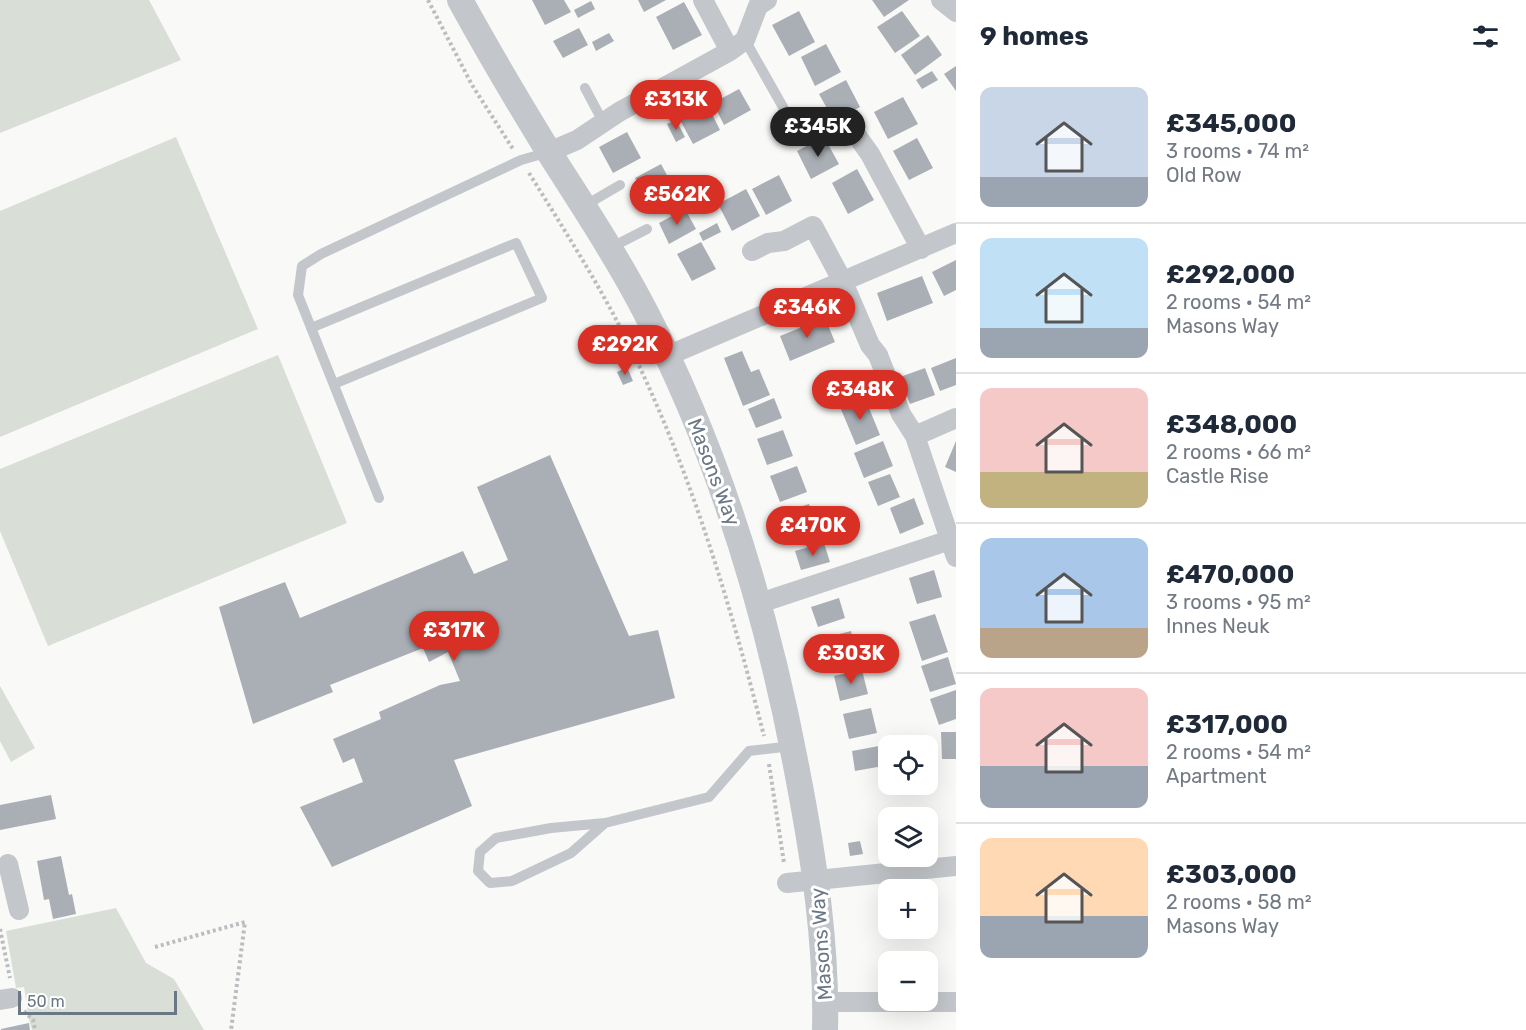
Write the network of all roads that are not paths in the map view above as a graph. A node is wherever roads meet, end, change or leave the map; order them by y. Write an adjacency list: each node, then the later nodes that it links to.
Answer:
1 (460, 0): 11 (street, Masons Way)
2 (703, 0): 6 (street)
3 (767, 0): 6 (street)
4 (941, 0): 5 (street)
5 (956, 12)
6 (737, 46): 8 (street); 9 (lane)
7 (585, 88): 8 (lane)
8 (603, 122): 11 (street)
9 (792, 123)
10 (852, 129): 17 (street)
11 (549, 152): 13 (street, Masons Way); 20 (lane)
12 (620, 185): 13 (lane)
13 (584, 206): 16 (street, Masons Way)
14 (647, 229): 16 (lane)
15 (956, 232): 17 (street)
16 (610, 248): 21 (street, Masons Way)
17 (921, 249): 19 (street)
18 (752, 251): 19 (street)
19 (843, 282): 21 (street); 24 (street)
20 (311, 327): 22 (lane); 22 (lane)
21 (667, 356): 27 (street, Masons Way)
22 (334, 384): 25 (lane)
23 (956, 418): 24 (street)
24 (915, 436): 26 (street)
25 (379, 498)
26 (953, 549): 27 (street)
27 (760, 603): 28 (street, Masons Way)
28 (793, 746): 29 (lane); 32 (street, Masons Way)
29 (605, 823): 29 (lane)
30 (8, 864): 34 (street)
31 (956, 866): 32 (street)
32 (816, 878): 33 (street); 36 (street, Masons Way)
33 (787, 883)
34 (7, 886): 35 (street)
35 (19, 910)
36 (826, 1002): 37 (street); 38 (street, Masons Way)
37 (956, 1002)
38 (825, 1030)

